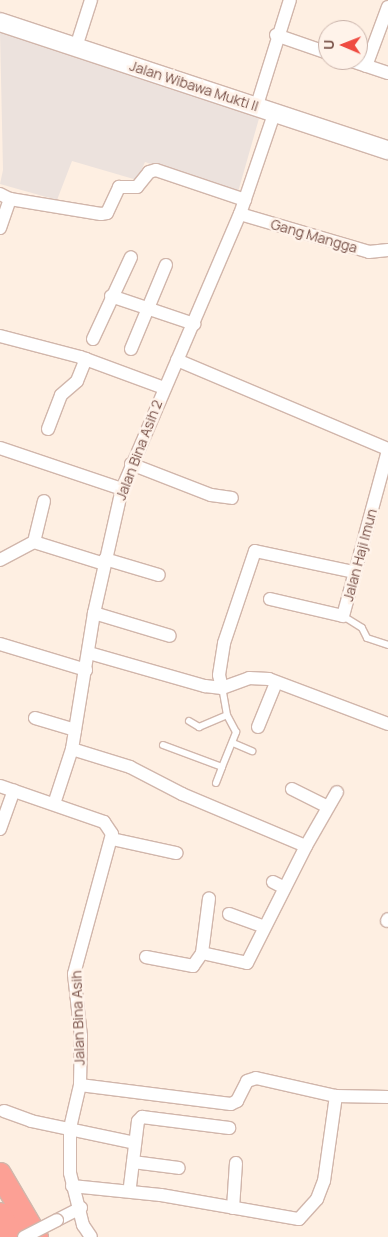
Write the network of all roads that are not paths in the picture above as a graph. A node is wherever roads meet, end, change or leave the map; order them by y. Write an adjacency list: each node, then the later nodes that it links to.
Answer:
1 (91, 0): 6 (street)
2 (290, 0): 5 (street)
3 (388, 8): 8 (street)
4 (0, 22): 6 (main road, Jalan Wibawa Mukti II)
5 (276, 36): 7 (street); 13 (street)
6 (76, 47): 13 (main road, Jalan Wibawa Mukti II)
7 (318, 50)
8 (368, 60)
9 (368, 63): 11 (street)
10 (368, 63): 12 (street)
11 (388, 68)
12 (388, 73)
13 (257, 105): 14 (main road, Jalan Wibawa Mukti II)
14 (275, 112): 15 (main road, Jalan Wibawa Mukti II); 17 (street, Jalan Bina Asih 2)
15 (388, 150)
16 (5, 196): 17 (street); 19 (street)
17 (245, 200): 18 (street, Jalan Bina Asih 2)
18 (240, 214): 20 (street, Gang Mangga); 25 (street, Jalan Bina Asih 2)
19 (0, 228)
20 (388, 250)
21 (131, 257): 23 (street)
22 (166, 265): 24 (street)
23 (111, 296): 24 (street); 27 (street)
24 (146, 308): 25 (street); 28 (street)
25 (194, 324): 30 (street, Jalan Bina Asih 2)
26 (0, 336): 29 (street)
27 (93, 339)
28 (131, 349)
29 (86, 359): 31 (street); 32 (street)
30 (177, 360): 31 (street, Jalan Bina Asih 2); 34 (street)
31 (164, 388): 35 (street, Jalan Bina Asih 2)
32 (48, 429)
33 (0, 448): 36 (street)
34 (388, 449): 42 (street, Jalan Haji Imun)
35 (131, 464): 36 (street, Jalan Bina Asih 2); 37 (street)
36 (122, 489): 41 (street, Jalan Bina Asih 2)
37 (232, 498)
38 (44, 501): 39 (street)
39 (34, 542): 40 (street); 41 (street)
40 (0, 560)
41 (105, 561): 43 (street); 45 (street, Jalan Bina Asih 2)
42 (354, 572): 46 (street, Jalan Haji Imun); 53 (street)
43 (158, 575)
44 (270, 598): 46 (street, Jalan Haji Imun)
45 (94, 613): 47 (street); 50 (street, Jalan Bina Asih 2)
46 (343, 616): 49 (lane)
47 (170, 636)
48 (0, 644): 51 (street)
49 (388, 645)
50 (89, 653): 51 (street, Jalan Bina Asih 2); 53 (street)
51 (86, 670): 59 (street, Jalan Bina Asih 2)
52 (276, 683): 53 (street); 57 (street); 58 (street)
53 (222, 688): 54 (lane)
54 (227, 715): 56 (lane); 60 (lane)
55 (35, 718): 59 (street)
56 (189, 721)
57 (388, 724)
58 (258, 727)
59 (75, 730): 62 (street, Jalan Bina Asih 2)
60 (233, 742): 63 (lane); 64 (lane)
61 (163, 745): 64 (lane)
62 (72, 749): 70 (street, Jalan Bina Asih 2); 74 (street)
63 (252, 751)
64 (222, 767): 65 (lane)
65 (216, 783)
66 (0, 786): 67 (street)
67 (14, 790): 70 (street); 72 (street)
68 (292, 790): 71 (street)
69 (337, 792): 71 (street)
70 (54, 804): 73 (street)
71 (328, 807): 74 (street)
72 (0, 829)
73 (112, 839): 75 (street); 83 (street, Jalan Bina Asih)
74 (306, 846): 77 (street)
75 (176, 853)
76 (273, 882): 77 (street)
77 (285, 888): 80 (street)
78 (209, 898): 81 (street)
79 (229, 914): 80 (street)
80 (264, 927): 81 (street)
81 (202, 953): 82 (street)
82 (146, 957)
83 (80, 1085): 84 (street); 87 (street, Jalan Bina Asih)
84 (336, 1096): 85 (street); 97 (street)
85 (388, 1097)
86 (4, 1111): 87 (street)
87 (70, 1128): 89 (street); 94 (street, Jalan Bina Asih)
88 (229, 1128): 89 (street)
89 (135, 1143): 90 (street)
90 (133, 1162): 92 (street); 95 (street)
91 (236, 1163): 97 (street)
92 (179, 1168)
93 (0, 1174): 101 (highway)
94 (72, 1186): 96 (street, Jalan Bina Asih); 97 (street)
95 (130, 1186)
96 (81, 1208): 100 (street, bridge); 102 (street, Jalan Bina Asih)
97 (233, 1208)
98 (0, 1214): 99 (highway)
99 (13, 1237)
100 (24, 1237)
101 (36, 1237)
102 (91, 1237)

